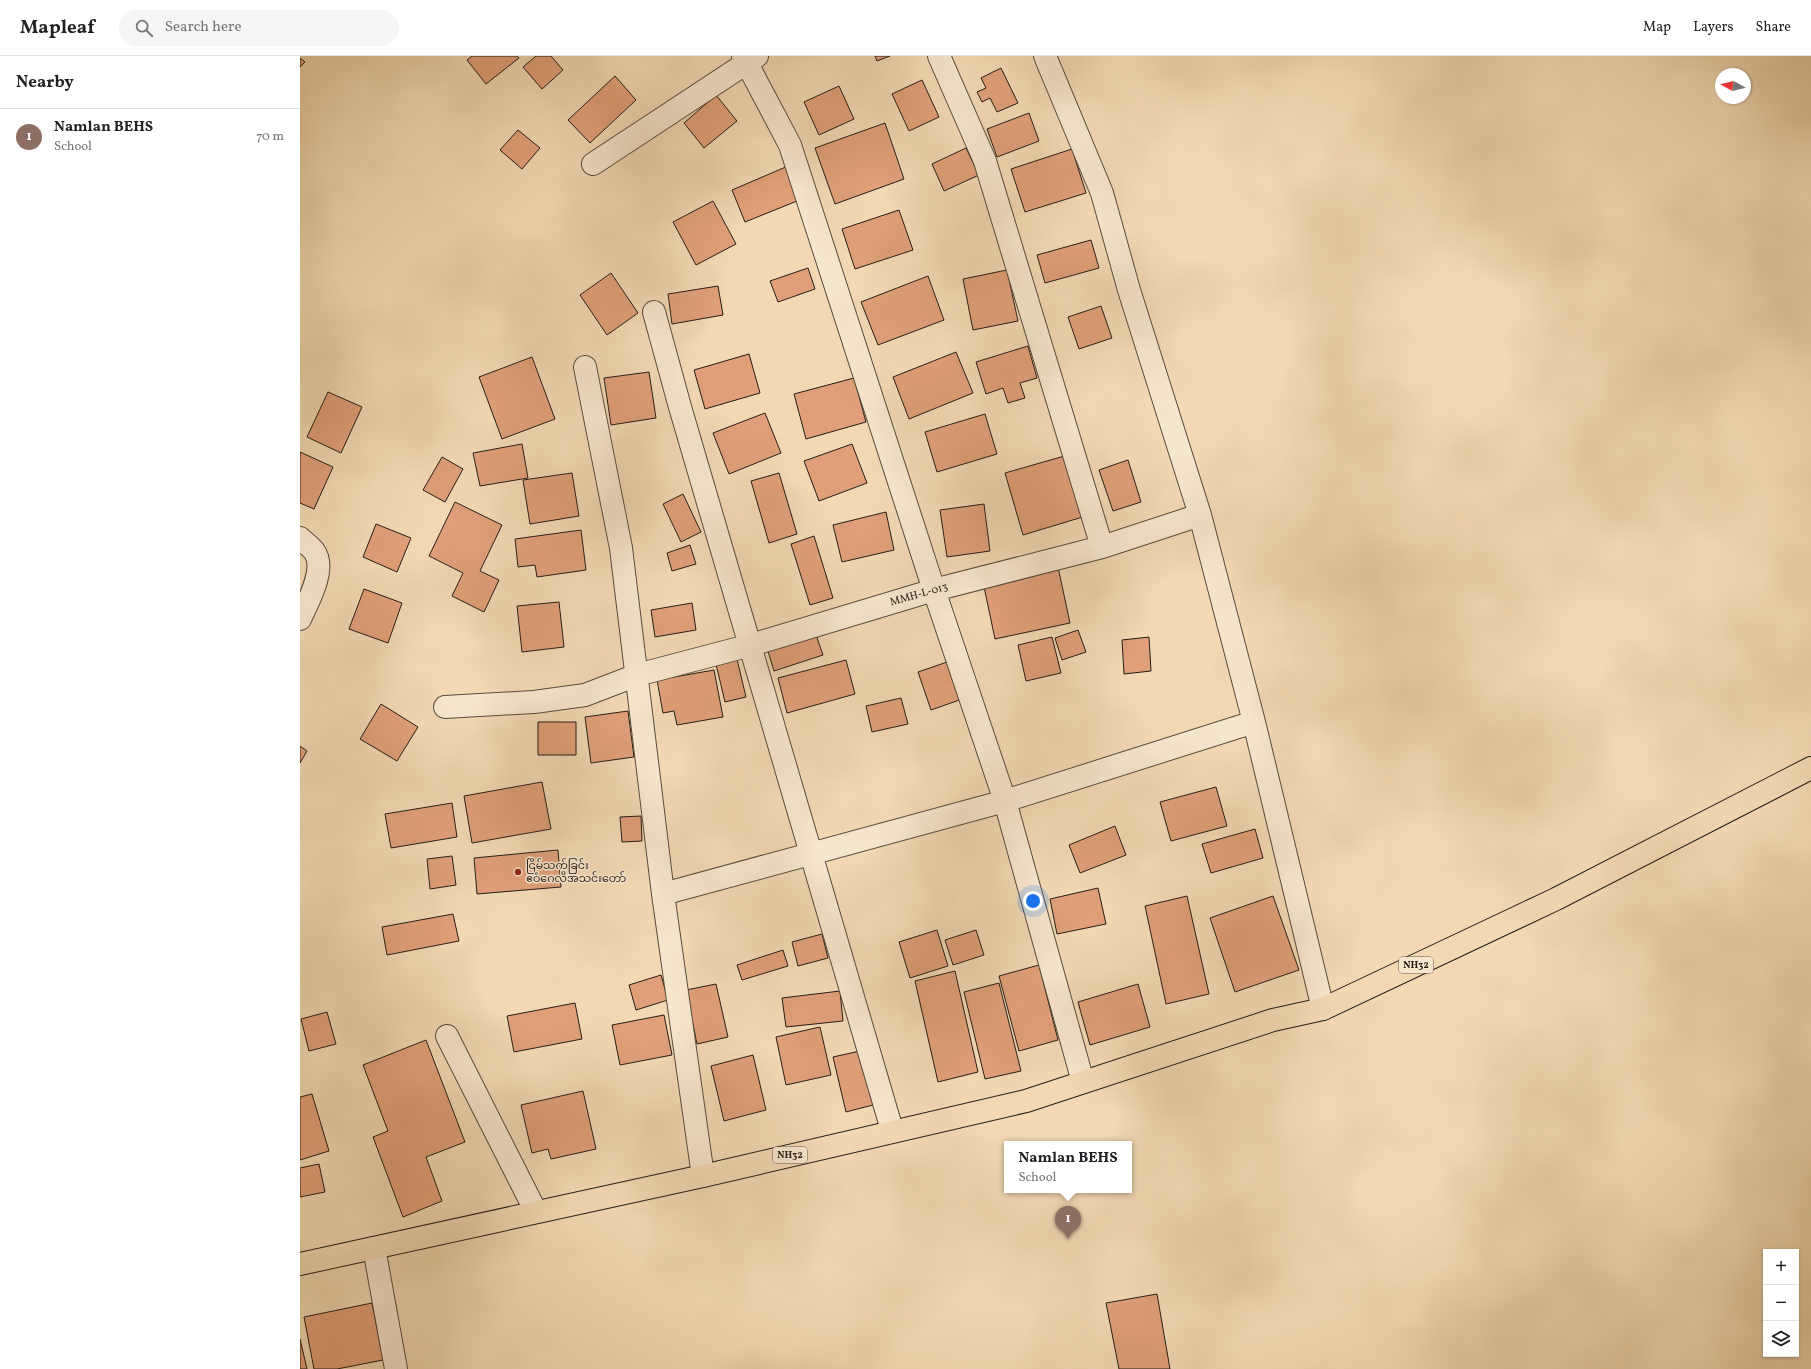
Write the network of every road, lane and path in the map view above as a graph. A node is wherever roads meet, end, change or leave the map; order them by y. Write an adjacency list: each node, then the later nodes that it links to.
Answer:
1 (939, 56): 9 (street)
2 (1046, 56): 7 (street)
3 (749, 58): 4 (street); 10 (street)
4 (593, 164)
5 (654, 312): 12 (street)
6 (585, 367): 13 (street)
7 (1200, 515): 9 (street, MMH-L-013); 15 (street)
8 (300, 538): 11 (street)
9 (1102, 547): 10 (street, MMH-L-013)
10 (934, 590): 12 (street, MMH-L-013); 17 (street)
11 (300, 618)
12 (751, 645): 13 (street, MMH-L-013); 18 (street)
13 (637, 675): 14 (street, MMH-L-013); 19 (street)
14 (446, 707)
15 (1254, 722): 17 (street); 20 (street)
16 (1811, 768): 20 (highway, NH32)
17 (1005, 801): 18 (street); 22 (street)
18 (810, 853): 19 (street); 23 (street)
19 (663, 894): 24 (street)
20 (1323, 1009): 22 (highway, NH32)
21 (447, 1036): 25 (street)
22 (1083, 1082): 23 (highway, NH32)
23 (892, 1130): 24 (highway, NH32)
24 (703, 1176): 25 (highway, NH32)
25 (536, 1212): 26 (highway, NH32)
26 (374, 1248): 27 (highway, NH32); 28 (street)
27 (300, 1264)
28 (396, 1369)

